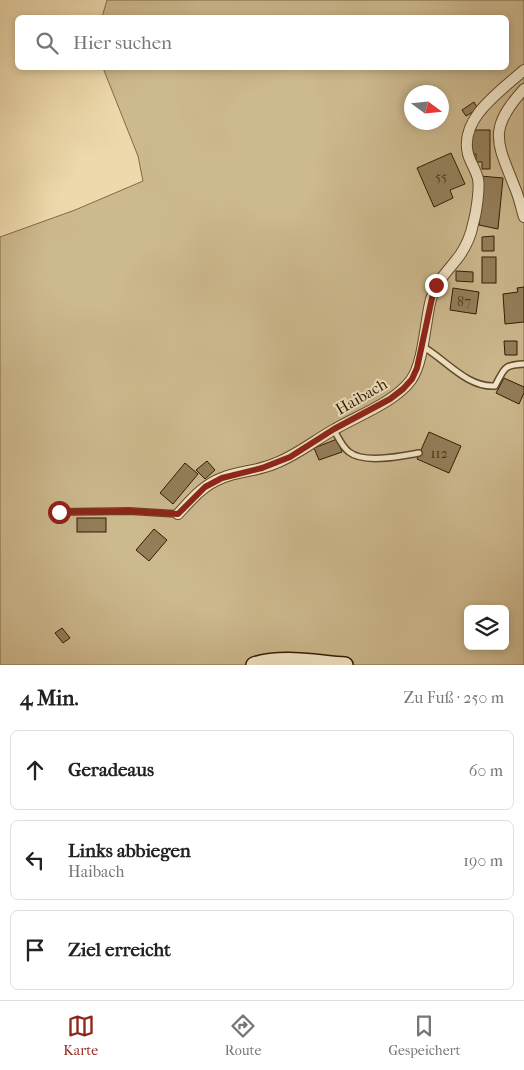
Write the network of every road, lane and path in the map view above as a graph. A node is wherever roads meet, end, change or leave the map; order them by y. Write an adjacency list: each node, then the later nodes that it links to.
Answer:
1 (524, 70): 4 (street, Haibach)
2 (524, 89): 3 (street)
3 (524, 217)
4 (422, 346): 5 (lane); 6 (street, Haibach)
5 (524, 364)
6 (334, 429): 7 (lane); 9 (street, Haibach)
7 (419, 452)
8 (59, 512): 9 (lane)
9 (178, 514)
10 (254, 665): 11 (main road)
11 (345, 665)

